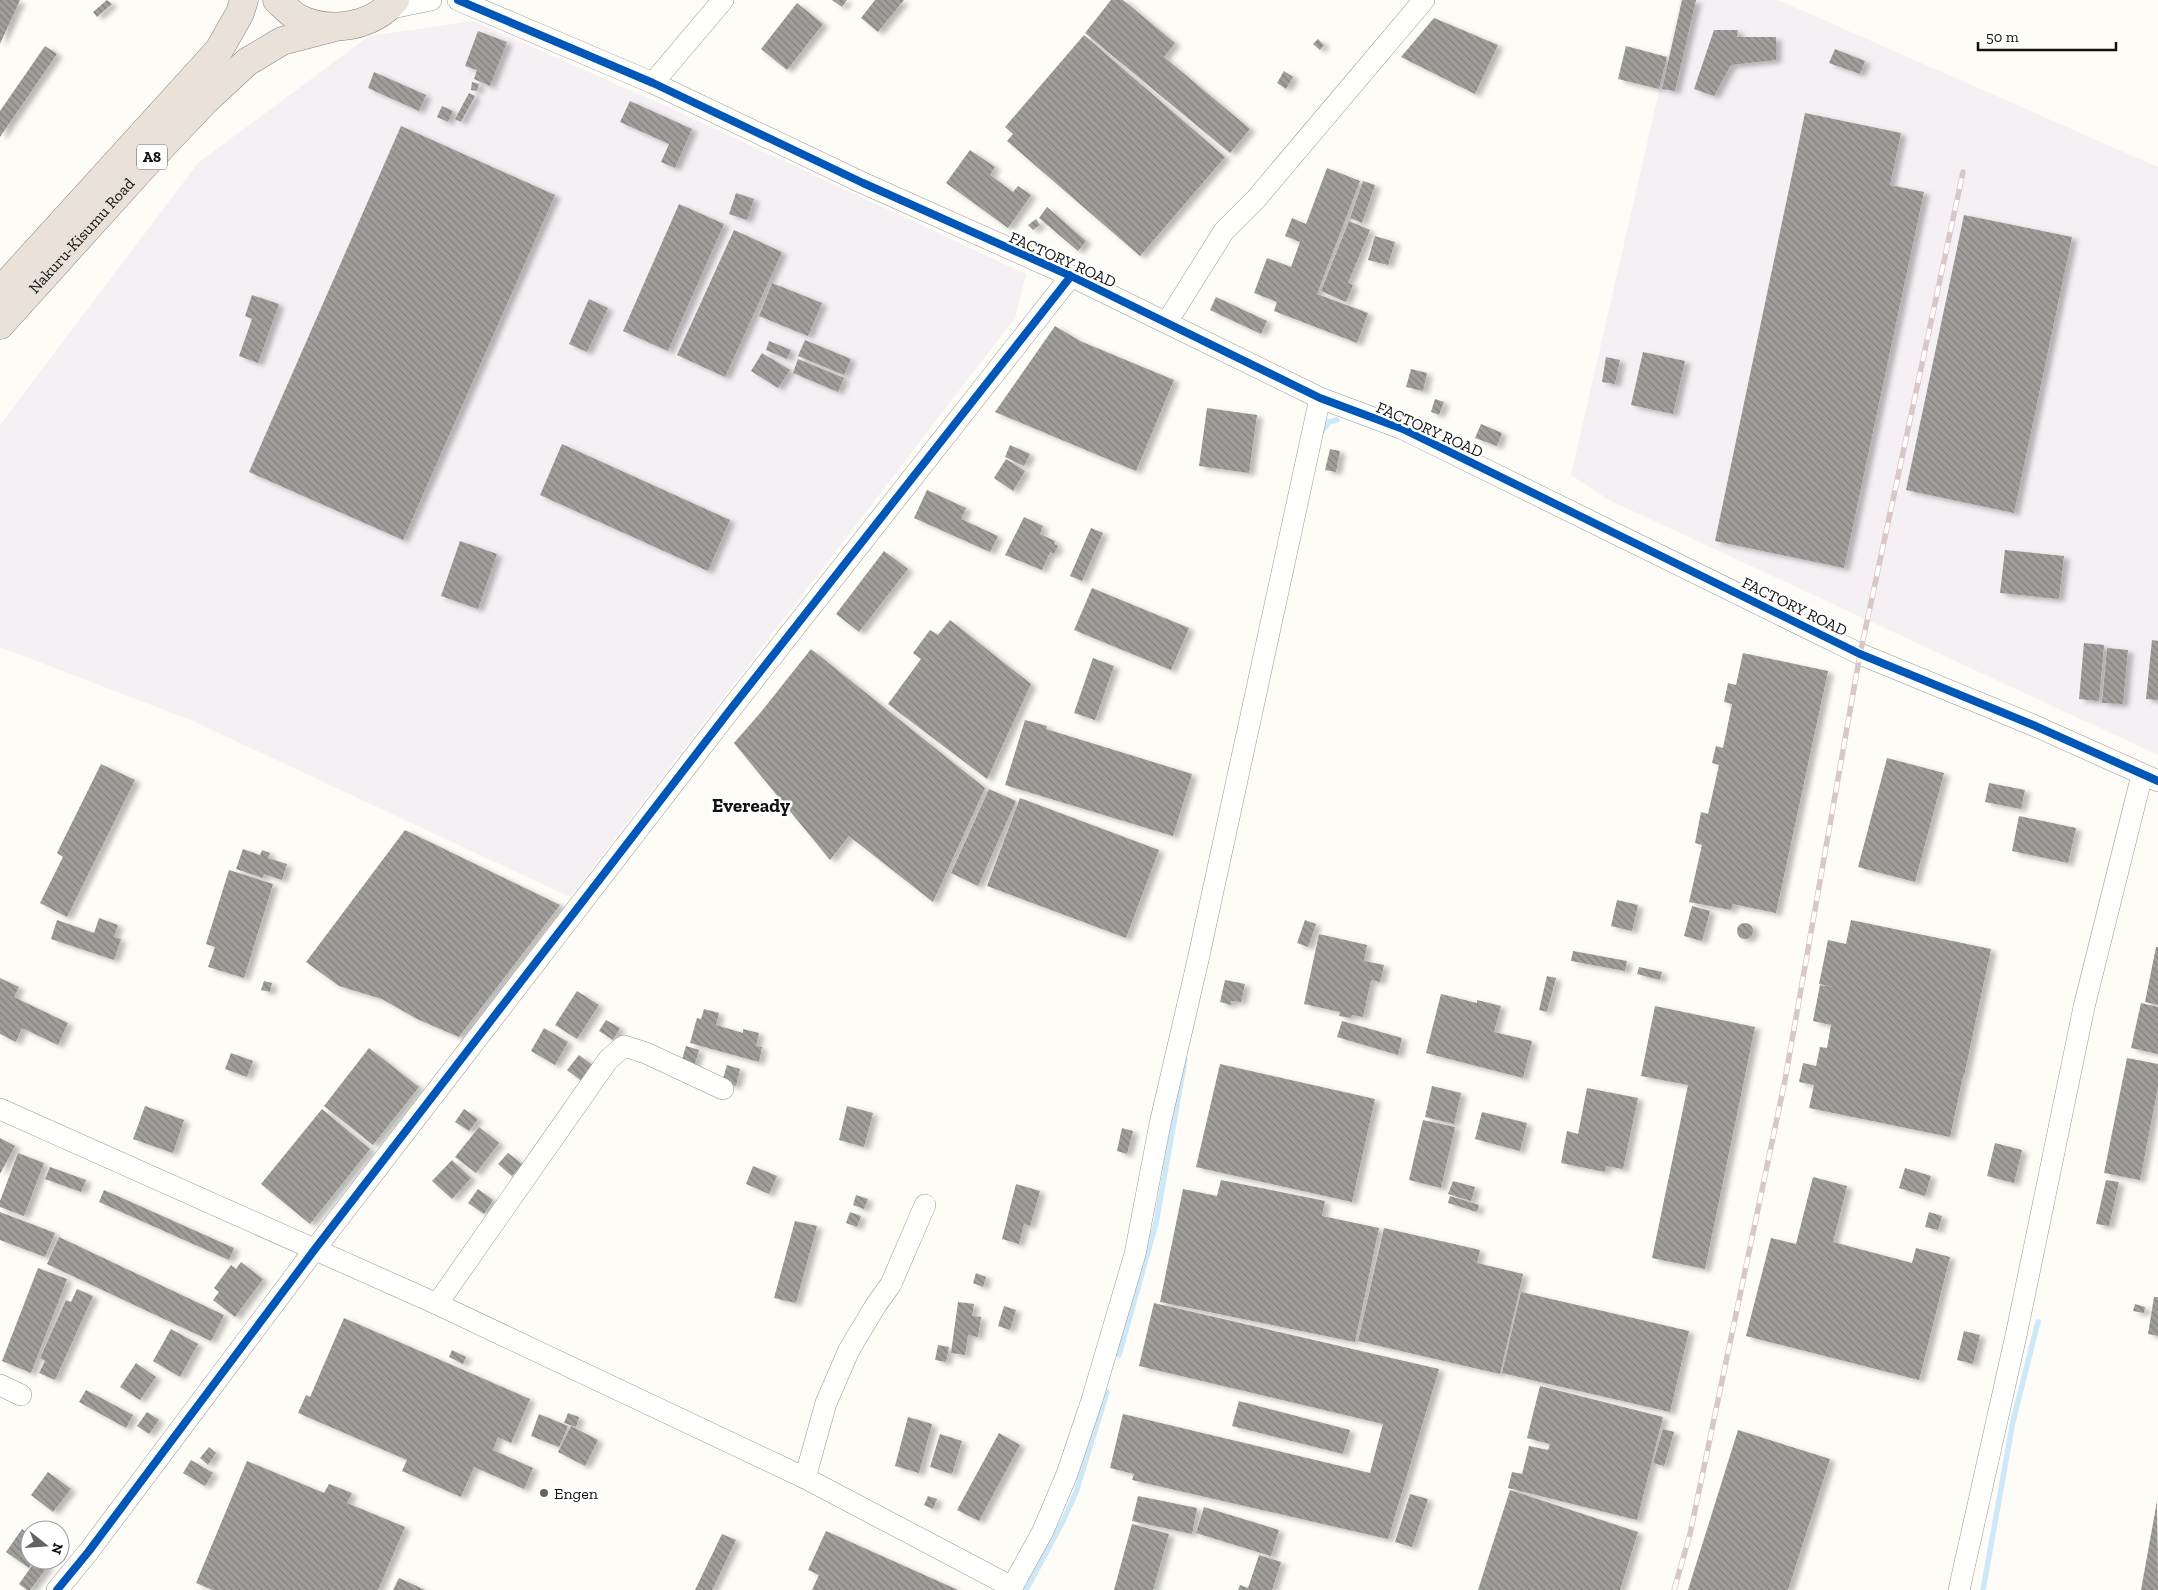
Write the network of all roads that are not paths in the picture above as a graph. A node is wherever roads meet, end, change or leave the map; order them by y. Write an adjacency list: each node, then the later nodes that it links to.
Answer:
1 (244, 0): 11 (highway, Nakuru-Kisumu Road / A8)
2 (277, 0): 8 (highway, A8)
3 (431, 0): 7 (street)
4 (458, 0): 9 (street, FACTORY ROAD)
5 (723, 0): 9 (street)
6 (1424, 0): 12 (street)
7 (391, 5): 8 (highway, A8)
8 (332, 28): 13 (highway, Nakuru-Kisumu Road / A8)
9 (653, 83): 10 (street, FACTORY ROAD)
10 (1071, 276): 12 (street, FACTORY ROAD); 19 (street)
11 (0, 291)
12 (1167, 322): 14 (street, FACTORY ROAD)
13 (0, 324)
14 (1320, 398): 15 (street, FACTORY ROAD); 24 (street)
15 (2150, 778): 26 (street)
16 (723, 1089): 20 (street)
17 (0, 1109): 19 (street)
18 (925, 1205): 23 (street)
19 (315, 1249): 20 (street); 25 (street)
20 (437, 1304): 23 (street)
21 (0, 1385): 22 (street)
22 (20, 1395)
23 (805, 1478): 24 (street)
24 (1012, 1588)
25 (57, 1590)
26 (1959, 1590)

